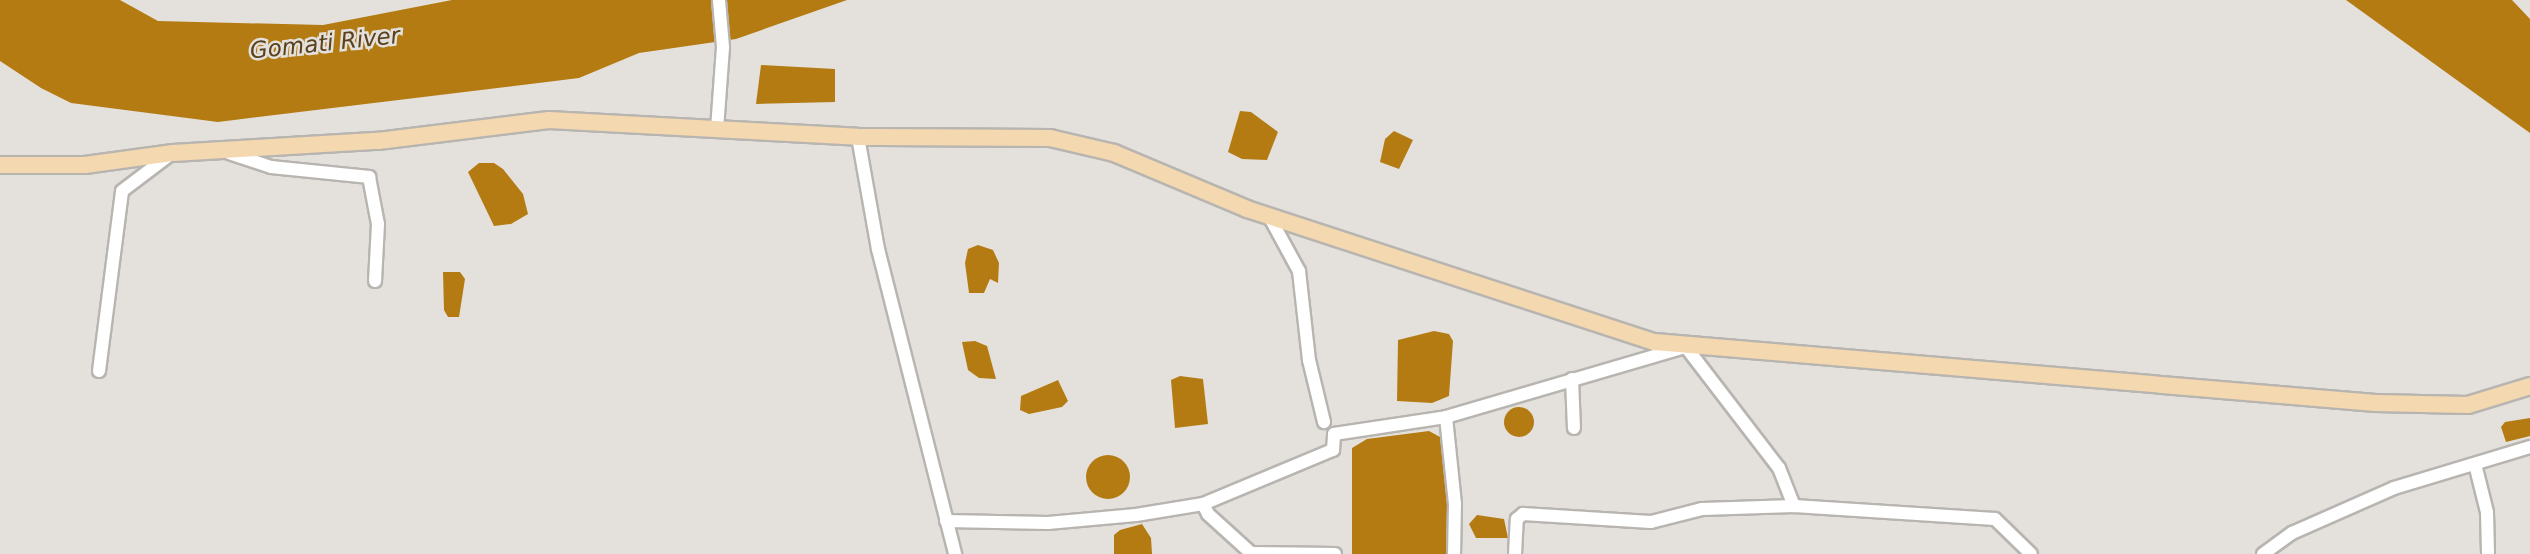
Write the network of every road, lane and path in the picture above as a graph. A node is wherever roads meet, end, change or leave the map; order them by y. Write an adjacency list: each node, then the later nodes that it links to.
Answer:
1 (719, 0): 2 (street)
2 (717, 128): 3 (main road); 5 (main road)
3 (858, 137): 7 (main road); 20 (street)
4 (173, 153): 5 (main road); 6 (main road); 10 (street)
5 (229, 153): 8 (street)
6 (3, 166)
7 (1269, 216): 9 (main road); 14 (street)
8 (375, 281)
9 (1686, 347): 11 (street); 12 (main road); 19 (street)
10 (99, 371)
11 (1572, 379): 13 (street); 15 (street)
12 (2530, 386)
13 (1446, 417): 18 (street); 23 (street)
14 (1324, 422)
15 (1574, 428)
16 (2530, 447): 17 (street)
17 (2475, 464): 26 (street); 27 (street)
18 (1203, 503): 20 (street); 22 (street)
19 (1794, 506): 24 (street); 25 (street)
20 (946, 521): 21 (street)
21 (955, 554)
22 (1335, 554)
23 (1454, 554)
24 (1515, 554)
25 (2031, 554)
26 (2263, 554)
27 (2488, 554)

